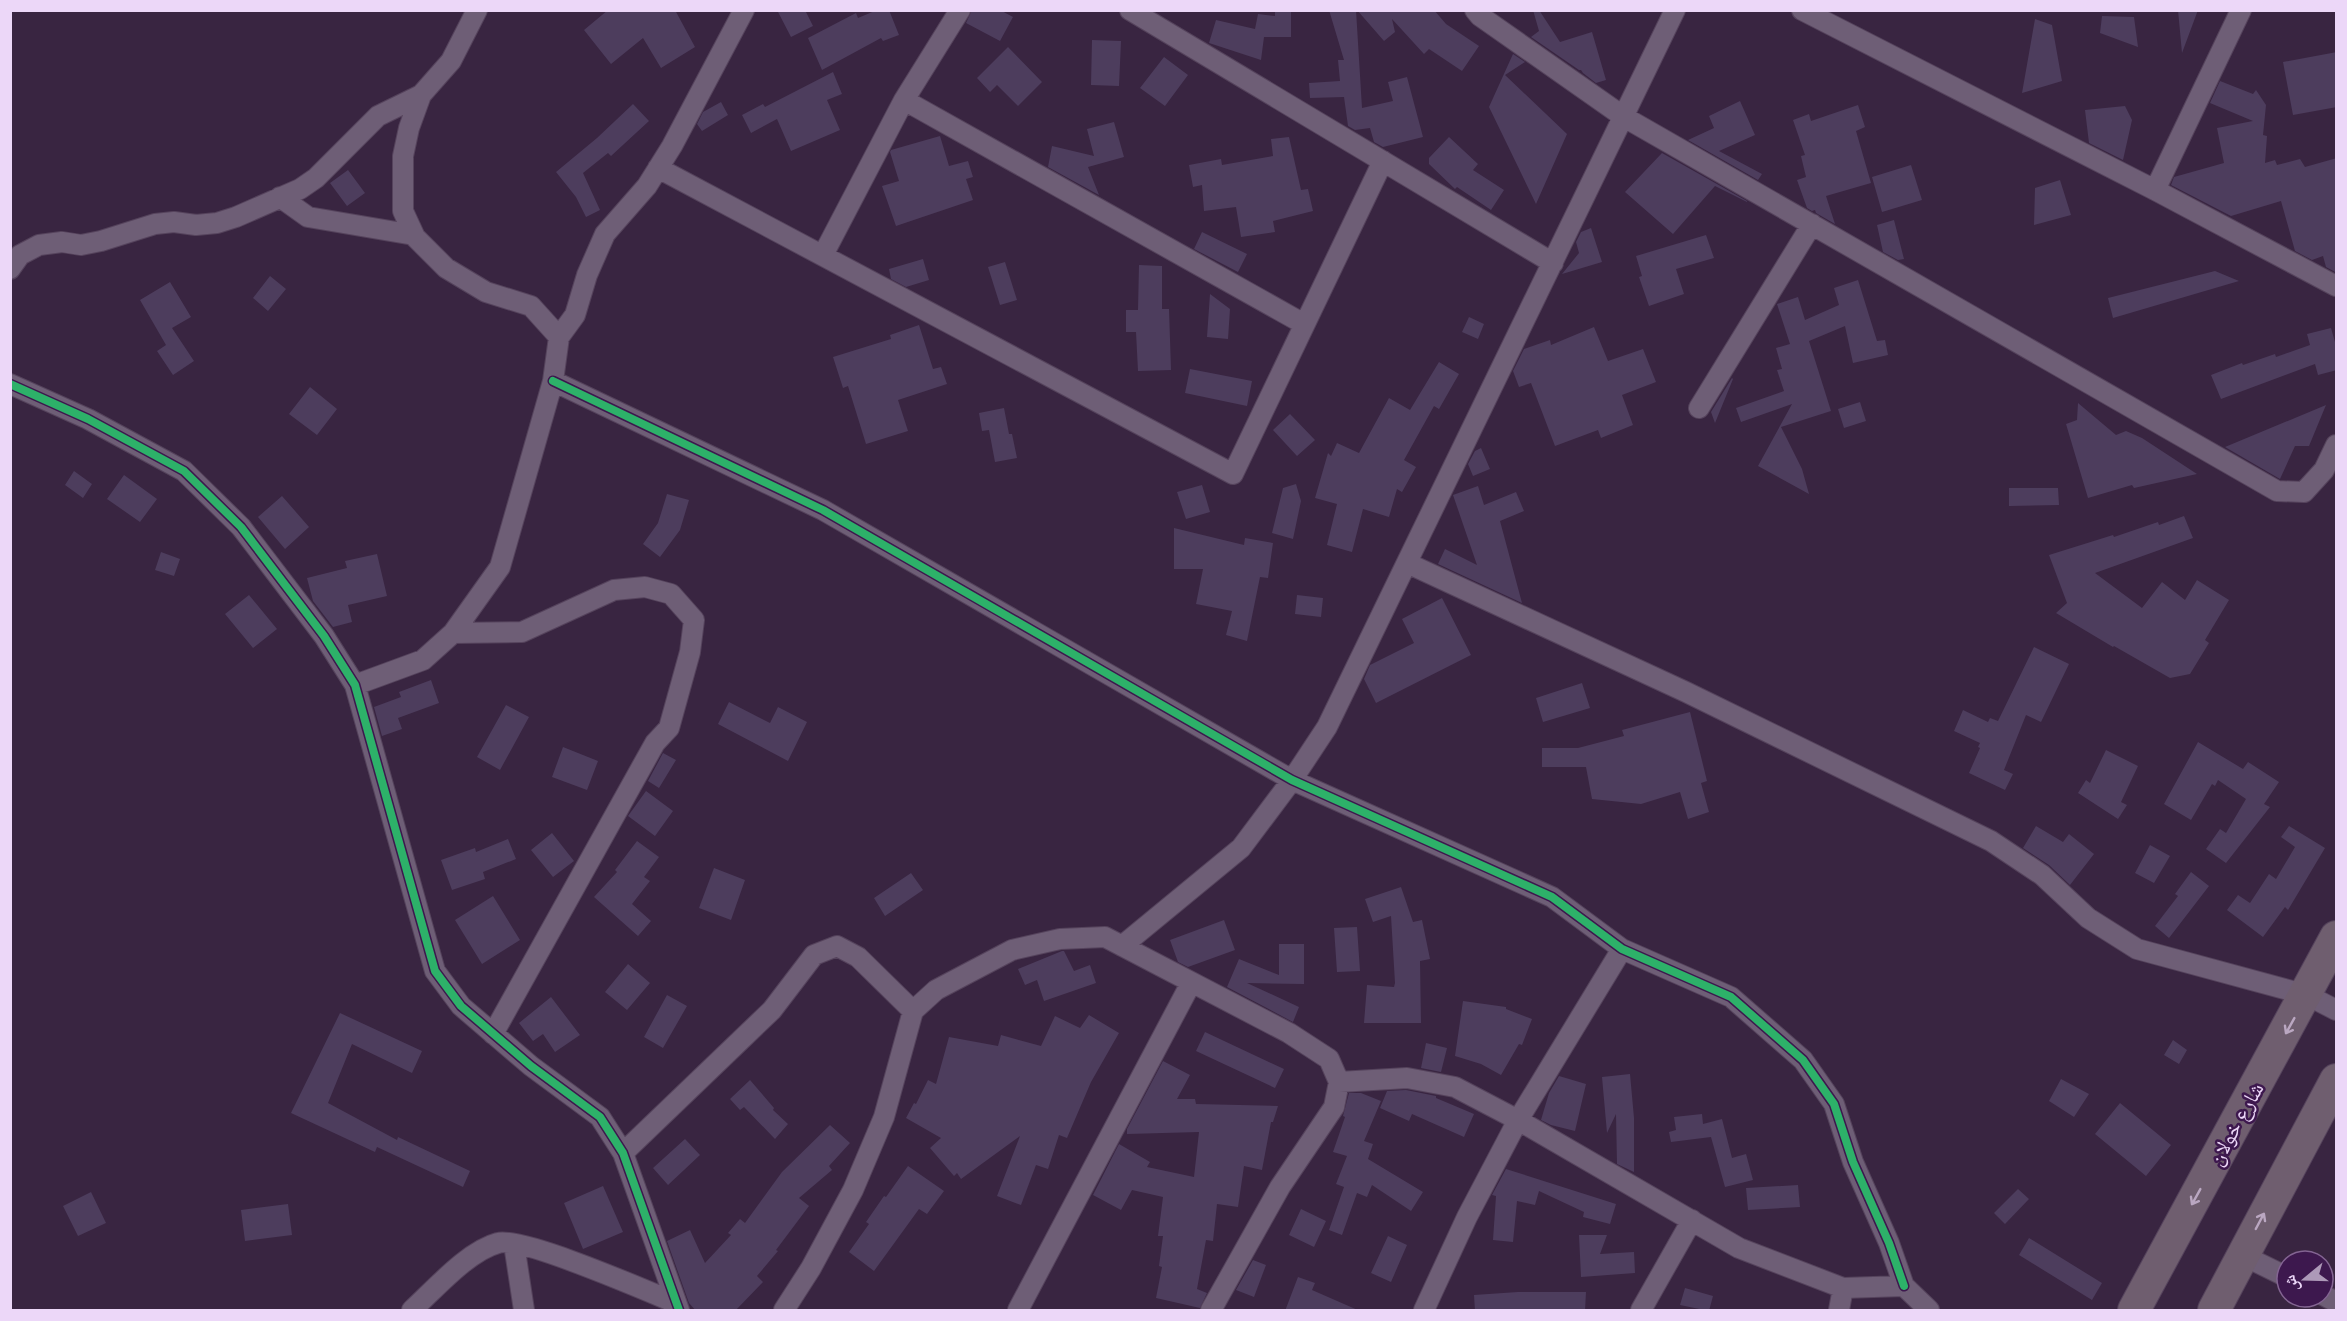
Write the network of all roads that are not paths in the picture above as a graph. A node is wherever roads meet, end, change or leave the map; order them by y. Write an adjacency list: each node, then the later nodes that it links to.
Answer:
1 (477, 10): 9 (street)
2 (744, 10): 13 (street)
3 (960, 10): 10 (street)
4 (1130, 10): 12 (street)
5 (1475, 10): 11 (street)
6 (1675, 10): 11 (street)
7 (1802, 10): 14 (street)
8 (2241, 10): 14 (street)
9 (421, 95): 15 (street); 17 (street)
10 (904, 100): 18 (street); 22 (street)
11 (1624, 117): 16 (street); 19 (street)
12 (1383, 161): 19 (street); 22 (street)
13 (658, 168): 18 (street); 23 (street)
14 (2155, 190): 21 (street)
15 (280, 197): 17 (street); 20 (street)
16 (1812, 224): 26 (street); 27 (street)
17 (414, 235): 23 (street)
18 (823, 255): 22 (street)
19 (1552, 263): 28 (street)
20 (10, 269)
21 (2337, 286)
22 (1305, 324)
23 (558, 337): 24 (street)
24 (553, 381): 29 (street); 31 (street)
25 (10, 384): 30 (street)
26 (1699, 408)
27 (2337, 445)
28 (1407, 563): 31 (street); 36 (street)
29 (453, 633): 30 (street); 39 (street)
30 (355, 685): 39 (street)
31 (1292, 780): 33 (street); 34 (street)
32 (2337, 937): 36 (main road, شارع خولان)
33 (1122, 946): 35 (street); 38 (street)
34 (1622, 949): 42 (street); 48 (street)
35 (1191, 983): 41 (street); 54 (street)
36 (2307, 996): 37 (street); 60 (main road, شارع خولان, one-way to 60)
37 (2337, 1010)
38 (913, 1011): 43 (street); 53 (street)
39 (493, 1034): 43 (street)
40 (2337, 1080): 46 (main road, one-way to 40)
41 (1339, 1082): 42 (street); 55 (street)
42 (1518, 1120): 44 (street); 56 (street)
43 (623, 1153): 50 (street)
44 (1692, 1220): 49 (street); 57 (street)
45 (514, 1244): 50 (street); 51 (street); 52 (street)
46 (2242, 1255): 47 (street); 61 (main road)
47 (2275, 1271)
48 (1904, 1286): 49 (street); 59 (street)
49 (1844, 1288): 58 (street)
50 (677, 1307)
51 (412, 1311)
52 (524, 1311)
53 (784, 1311)
54 (1018, 1311)
55 (1211, 1311)
56 (1424, 1311)
57 (1641, 1311)
58 (1839, 1311)
59 (1929, 1311)
60 (2134, 1311)
61 (2214, 1311)

